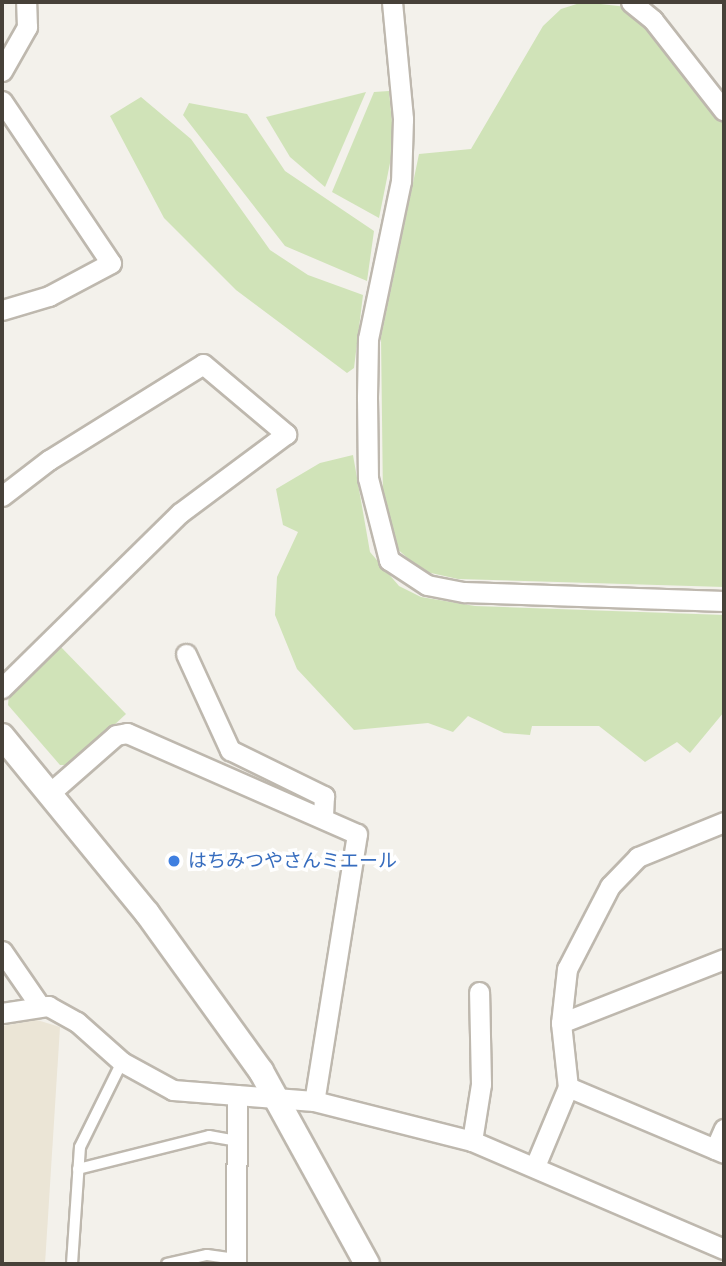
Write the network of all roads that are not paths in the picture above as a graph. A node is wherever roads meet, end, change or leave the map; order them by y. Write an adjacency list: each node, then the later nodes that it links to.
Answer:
1 (26, 2): 4 (street)
2 (392, 2): 9 (street)
3 (631, 2): 6 (street)
4 (2, 71)
5 (2, 101): 7 (street)
6 (724, 111)
7 (2, 310)
8 (2, 496): 11 (street)
9 (724, 601)
10 (186, 654): 14 (street)
11 (2, 688)
12 (2, 736): 13 (street)
13 (51, 792): 14 (street); 25 (street)
14 (324, 816): 26 (street)
15 (724, 822): 21 (street)
16 (2, 951): 19 (street)
17 (724, 959): 21 (street)
18 (479, 992): 28 (street)
19 (40, 1006): 20 (street); 22 (street)
20 (2, 1013)
21 (561, 1023): 23 (street)
22 (121, 1062): 24 (street); 32 (lane)
23 (568, 1087): 30 (street); 31 (street)
24 (237, 1095): 25 (street); 29 (street)
25 (276, 1095): 26 (street); 37 (street)
26 (314, 1101): 28 (street)
27 (724, 1129): 30 (street)
28 (472, 1141): 31 (street)
29 (237, 1142): 32 (lane); 34 (street)
30 (720, 1151)
31 (535, 1166): 33 (street)
32 (78, 1169): 35 (lane)
33 (724, 1249)
34 (236, 1262): 36 (lane)
35 (72, 1264)
36 (167, 1264)
37 (367, 1264)

